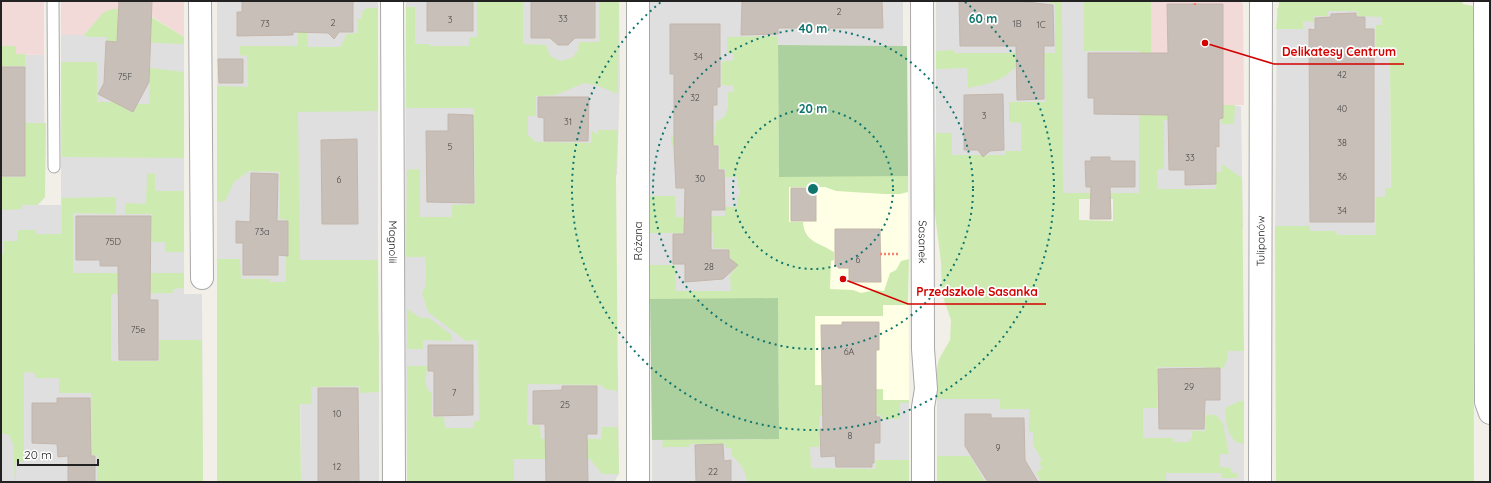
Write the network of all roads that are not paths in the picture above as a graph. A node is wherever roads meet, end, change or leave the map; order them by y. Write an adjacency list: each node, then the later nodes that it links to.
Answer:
1 (53, 1): 8 (lane)
2 (200, 1): 9 (street)
3 (392, 1): 11 (street, Magnolii)
4 (638, 1): 12 (street, Różana)
5 (922, 1): 13 (street, Sasanek)
6 (1261, 1): 14 (street, Tulipanów)
7 (1485, 1): 10 (street)
8 (54, 167)
9 (202, 278)
10 (1490, 413)
11 (394, 482)
12 (638, 482)
13 (923, 482)
14 (1260, 482)

